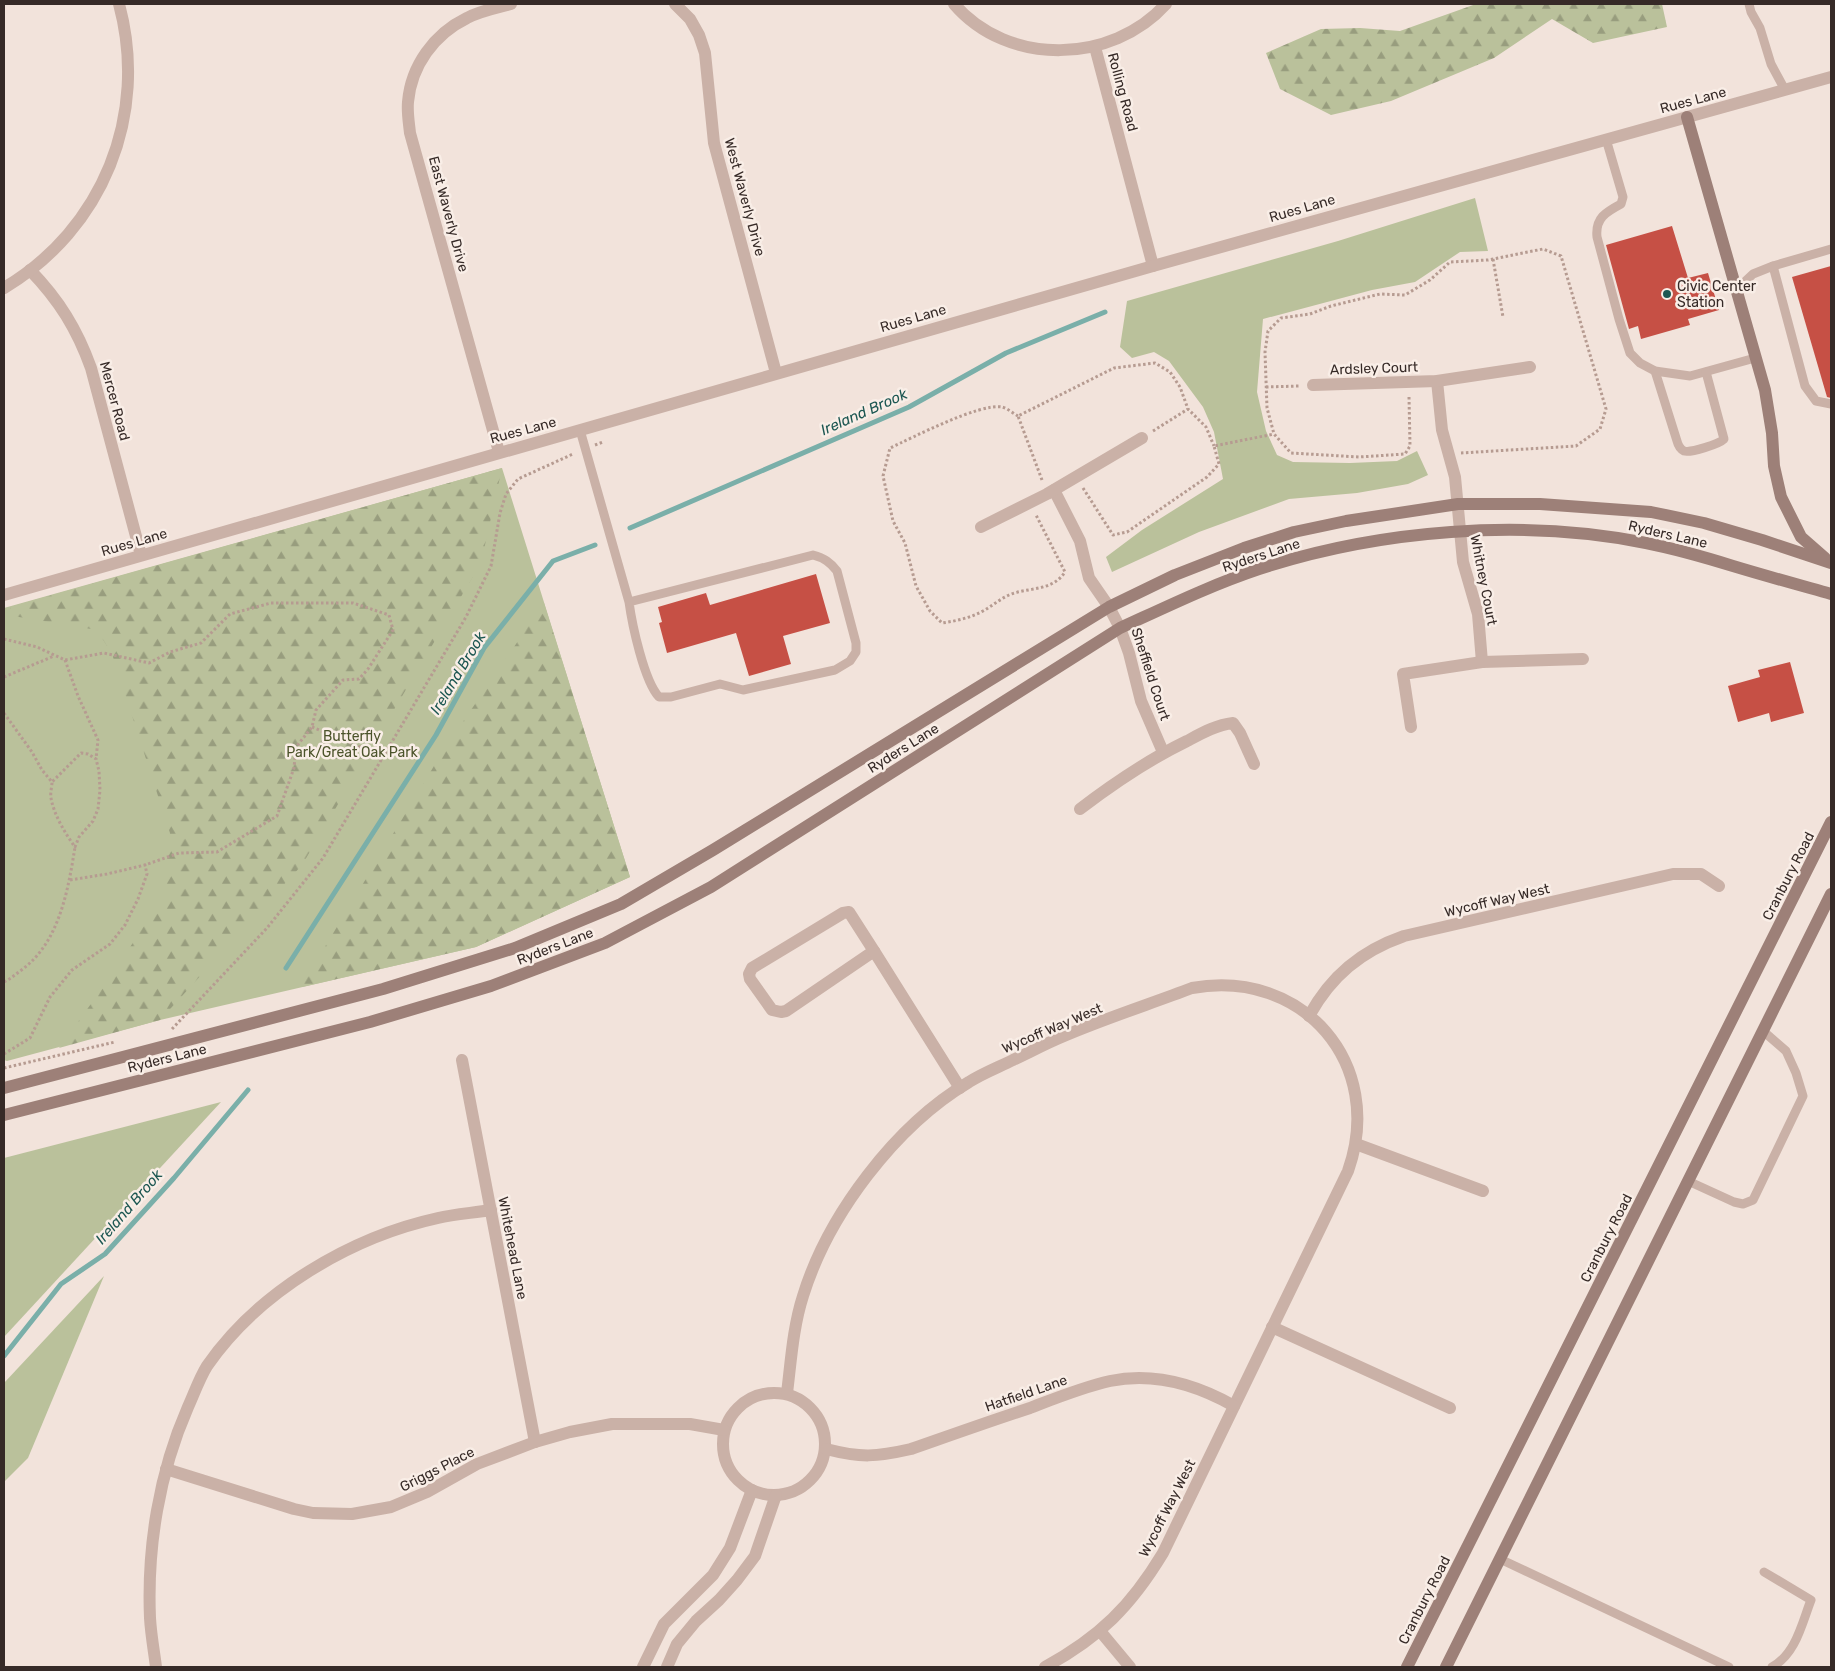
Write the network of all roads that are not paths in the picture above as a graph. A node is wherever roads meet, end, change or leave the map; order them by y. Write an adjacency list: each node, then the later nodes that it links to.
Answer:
1 (119, 4): 15 (street)
2 (511, 4): 28 (street, East Waverly Drive)
3 (675, 4): 22 (street, West Waverly Drive)
4 (954, 4): 7 (street, Rolling Road)
5 (1166, 4): 7 (street)
6 (1749, 4): 9 (lane)
7 (1095, 47): 13 (street, Rolling Road)
8 (1831, 77): 9 (street, Rues Lane)
9 (1785, 90): 10 (street, Rues Lane)
10 (1687, 117): 11 (street, Rues Lane); 17 (main road)
11 (1606, 139): 13 (street, Rues Lane); 20 (lane)
12 (1831, 249): 14 (lane)
13 (1154, 266): 22 (street, Rues Lane)
14 (1773, 266): 17 (lane); 25 (lane)
15 (30, 270): 16 (street); 33 (street, Mercer Road)
16 (4, 288)
17 (1736, 290): 18 (main road)
18 (1755, 358): 21 (lane); 34 (main road)
19 (1530, 367): 23 (street, Ardsley Court)
20 (1655, 371): 21 (lane); 21 (lane)
21 (1706, 372)
22 (776, 373): 26 (street, Rues Lane)
23 (1437, 381): 24 (street, Ardsley Court); 30 (street, Ardsley Court)
24 (1312, 385)
25 (1831, 404)
26 (580, 430): 28 (street, Rues Lane); 37 (lane)
27 (1142, 438): 29 (street)
28 (499, 452): 33 (street, Rues Lane)
29 (1050, 492): 31 (street); 38 (street, Sheffield Court)
30 (1458, 504): 32 (street, Whitney Court); 34 (main road, Ryders Lane); 38 (main road, Ryders Lane)
31 (982, 526)
32 (1460, 530): 36 (main road, Ryders Lane); 39 (main road, Ryders Lane); 41 (street, Whitney Court)
33 (141, 555): 35 (street, Rues Lane)
34 (1831, 563)
35 (4, 594)
36 (1831, 594)
37 (629, 602): 37 (lane)
38 (1109, 607): 39 (street, Sheffield Court); 53 (main road, Ryders Lane)
39 (1120, 628): 43 (street, Sheffield Court); 55 (main road, Ryders Lane)
40 (1583, 659): 41 (street)
41 (1482, 662): 42 (street)
42 (1410, 727)
43 (1163, 752): 44 (street); 45 (street)
44 (1254, 764)
45 (1080, 809)
46 (1831, 822): 78 (main road, Cranbury Road)
47 (1718, 886): 50 (street, Wycoff Way West)
48 (1831, 894): 51 (main road)
49 (874, 951): 49 (street); 54 (street)
50 (1309, 1016): 54 (street, Wycoff Way West); 56 (street, Wycoff Way West)
51 (1763, 1031): 57 (main road); 57 (lane)
52 (462, 1060): 59 (street, Whitehead Lane)
53 (4, 1088)
54 (960, 1088): 61 (street)
55 (4, 1115)
56 (1356, 1144): 58 (street); 60 (street, Wycoff Way West)
57 (1688, 1181): 70 (main road)
58 (1483, 1191)
59 (491, 1210): 65 (street, Whitehead Lane); 67 (street)
60 (1272, 1327): 62 (street, Wycoff Way West); 63 (street)
61 (786, 1393): 64 (street); 66 (street)
62 (1234, 1406): 66 (street, Hatfield Lane); 72 (street, Wycoff Way West)
63 (1450, 1408)
64 (724, 1430): 65 (street, Griggs Place); 68 (street)
65 (535, 1442): 67 (street, Griggs Place)
66 (826, 1449): 69 (street)
67 (166, 1469): 73 (street)
68 (752, 1490): 69 (street); 74 (street)
69 (776, 1495): 75 (street)
70 (1500, 1559): 79 (main road); 80 (lane)
71 (1764, 1572): 81 (lane)
72 (1100, 1631): 76 (street, Wycoff Way West); 77 (street)
73 (156, 1667)
74 (643, 1667)
75 (667, 1667)
76 (1045, 1667)
77 (1130, 1667)
78 (1408, 1667)
79 (1446, 1667)
80 (1729, 1667)
81 (1772, 1667)

